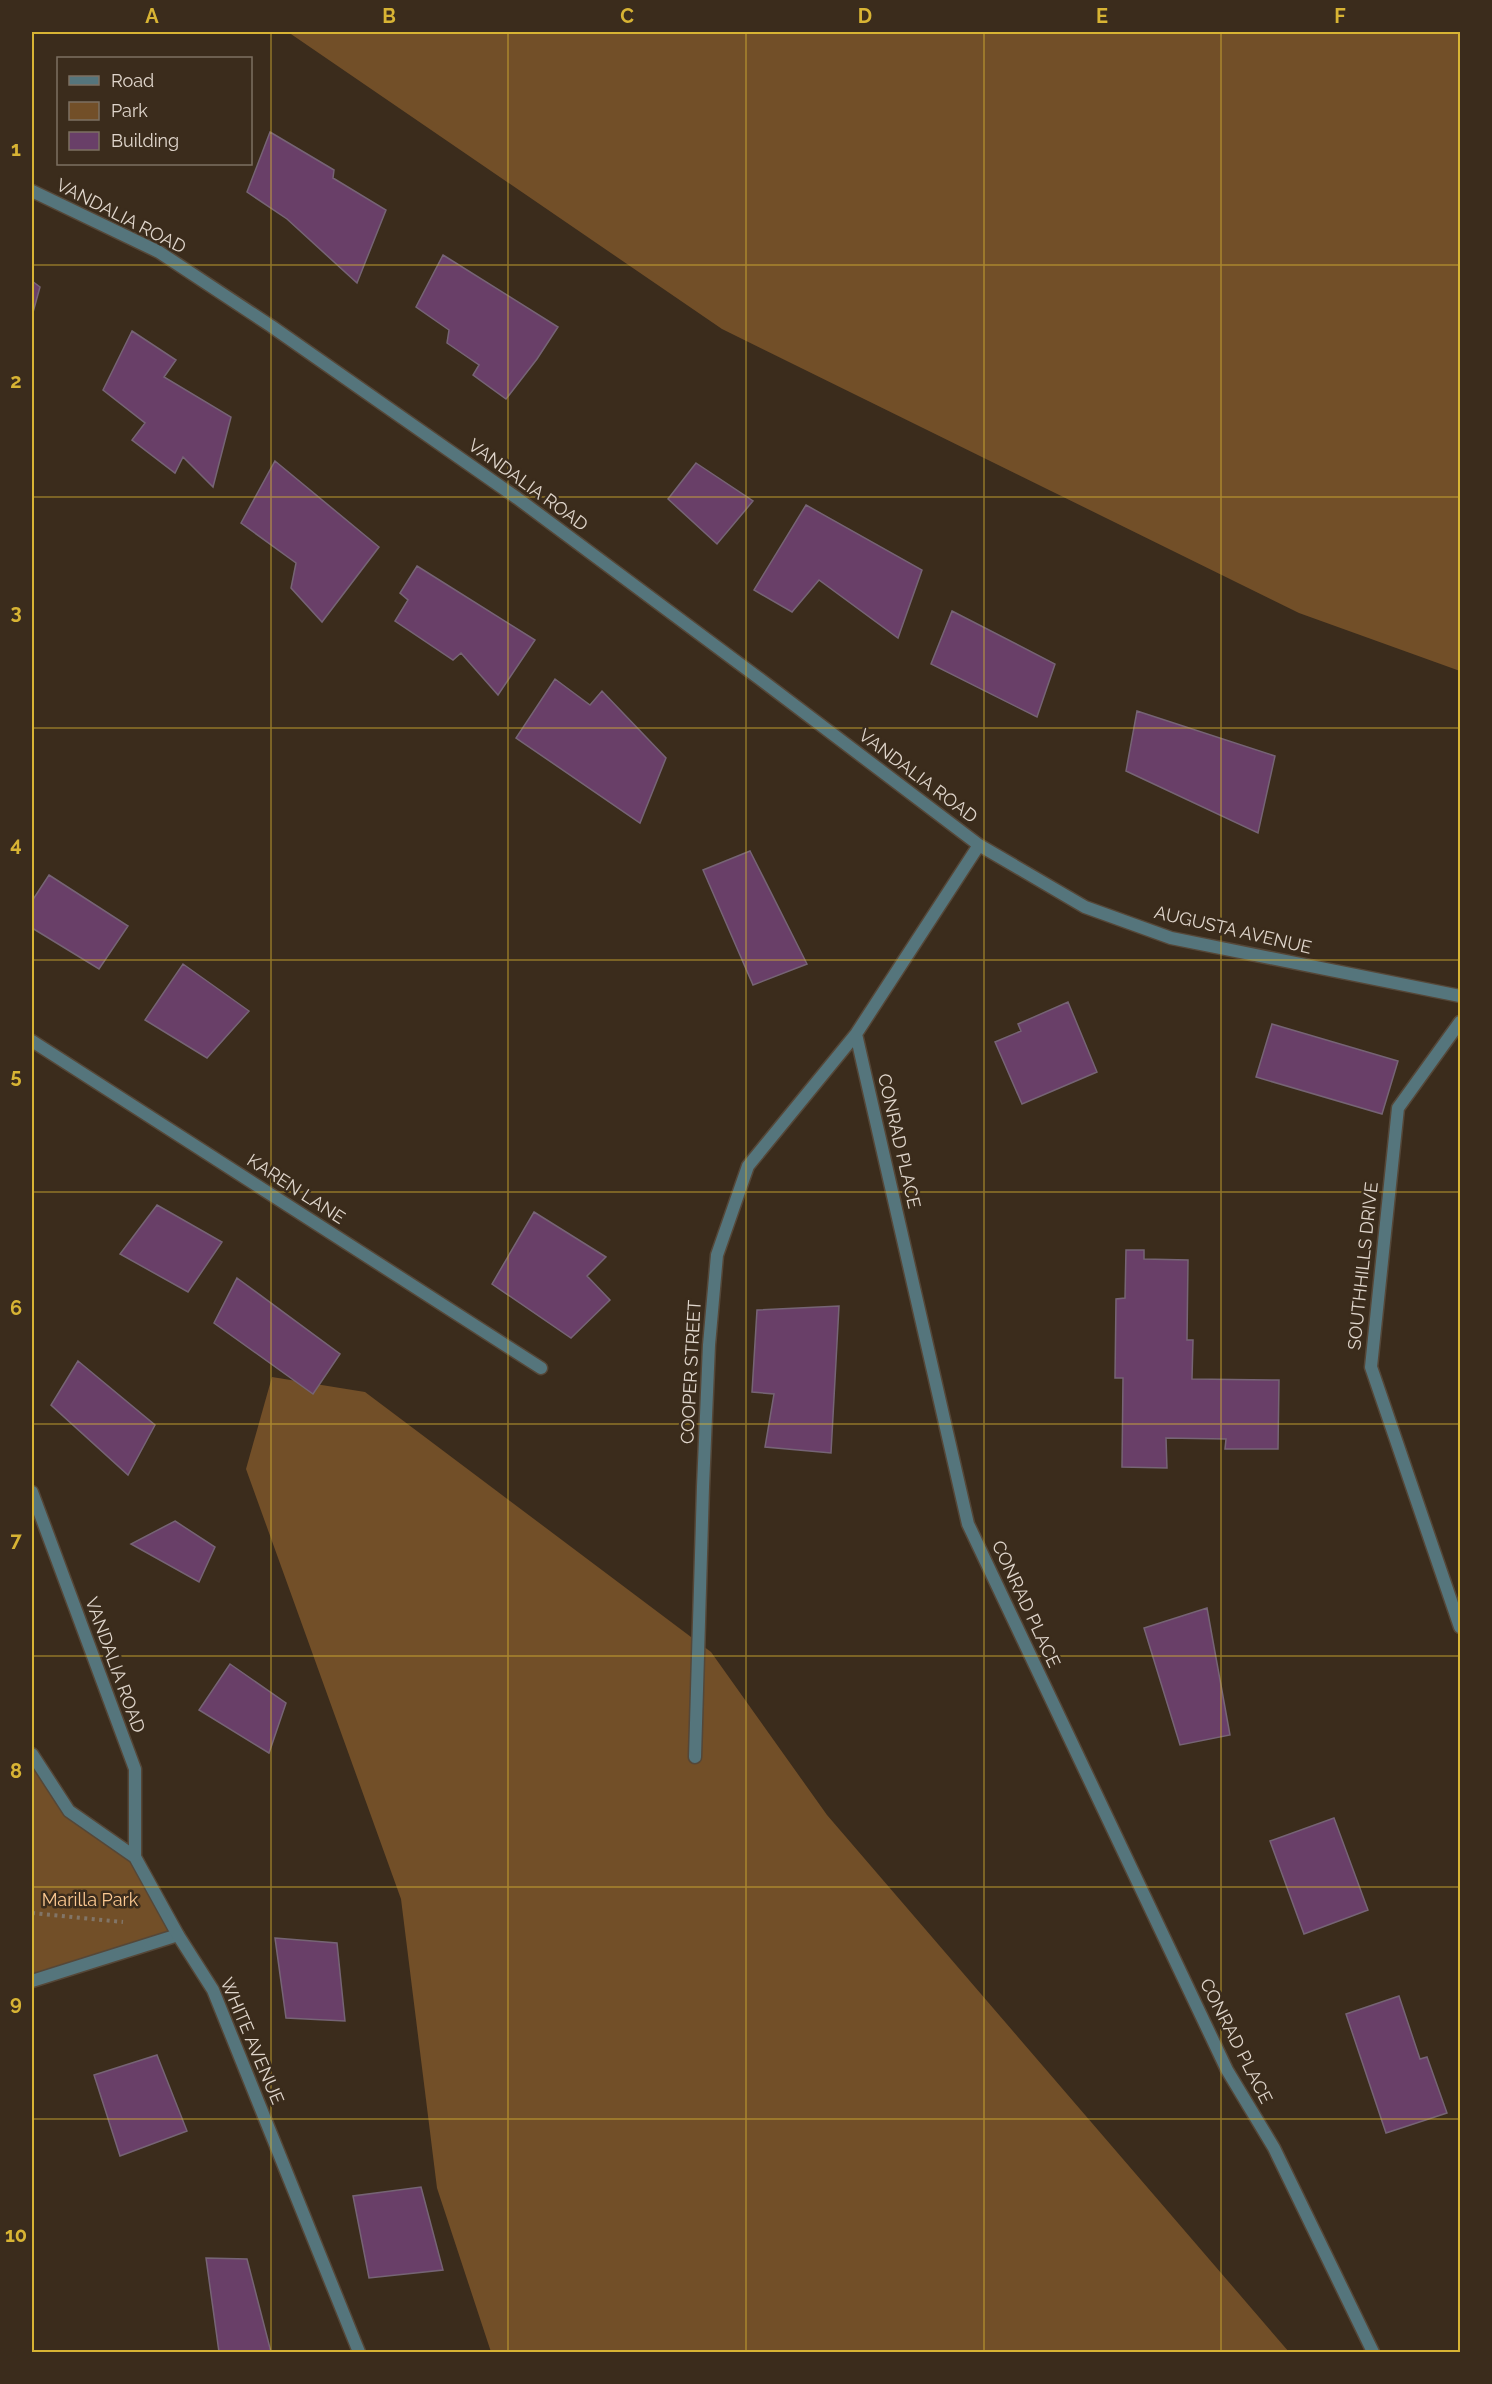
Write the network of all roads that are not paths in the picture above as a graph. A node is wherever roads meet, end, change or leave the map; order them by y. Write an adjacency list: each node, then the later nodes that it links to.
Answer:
1 (32, 191): 2 (street, VANDALIA ROAD)
2 (980, 845): 3 (street, AUGUSTA AVENUE); 5 (street)
3 (1461, 996)
4 (1461, 1022): 9 (street, SOUTHHILLS DRIVE)
5 (856, 1034): 11 (street, COOPER STREET); 16 (street, CONRAD PLACE)
6 (32, 1041): 7 (street, KAREN LANE)
7 (541, 1368)
8 (32, 1492): 12 (street, VANDALIA ROAD)
9 (1461, 1627)
10 (32, 1754): 12 (street, WHITE AVENUE)
11 (695, 1757)
12 (135, 1857): 13 (street, WHITE AVENUE)
13 (176, 1930): 14 (street); 15 (street, WHITE AVENUE)
14 (32, 1981)
15 (359, 2352)
16 (1373, 2352)

